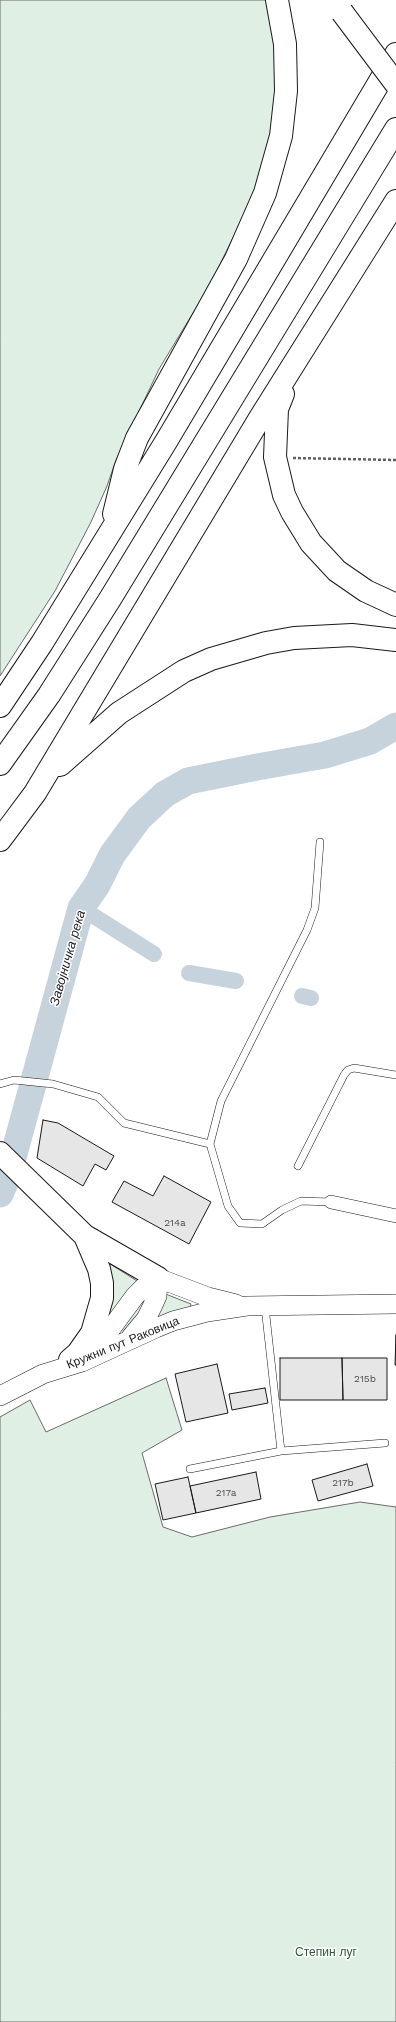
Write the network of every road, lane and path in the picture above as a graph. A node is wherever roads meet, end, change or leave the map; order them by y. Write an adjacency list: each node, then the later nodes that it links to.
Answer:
1 (277, 0): 10 (highway)
2 (338, 6): 4 (highway, bridge)
3 (396, 54): 10 (highway)
4 (396, 84)
5 (396, 129): 14 (highway)
6 (396, 201): 7 (highway)
7 (296, 362): 8 (highway); 15 (highway)
8 (275, 457): 9 (path); 11 (highway)
9 (396, 460)
10 (108, 536): 13 (highway)
11 (396, 605)
12 (396, 640): 15 (highway)
13 (0, 706)
14 (0, 764)
15 (35, 793): 16 (highway)
16 (0, 840)
17 (320, 842): 20 (lane)
18 (396, 1075): 22 (lane)
19 (0, 1084): 20 (lane)
20 (210, 1144): 23 (lane)
21 (0, 1153): 25 (highway)
22 (298, 1166)
23 (331, 1202): 24 (street)
24 (396, 1216)
25 (85, 1236): 26 (highway); 30 (highway)
26 (158, 1278): 28 (main road); 29 (main road); 30 (main road)
27 (396, 1304): 28 (main road, Кружни пут Раковица)
28 (256, 1307): 29 (main road, Кружни пут Раковица); 34 (lane)
29 (125, 1342): 31 (main road, Кружни пут Раковица)
30 (70, 1360): 31 (main road)
31 (43, 1374): 32 (main road, Кружни пут Раковица)
32 (0, 1396)
33 (386, 1443): 34 (lane)
34 (281, 1451): 35 (lane)
35 (190, 1469)

